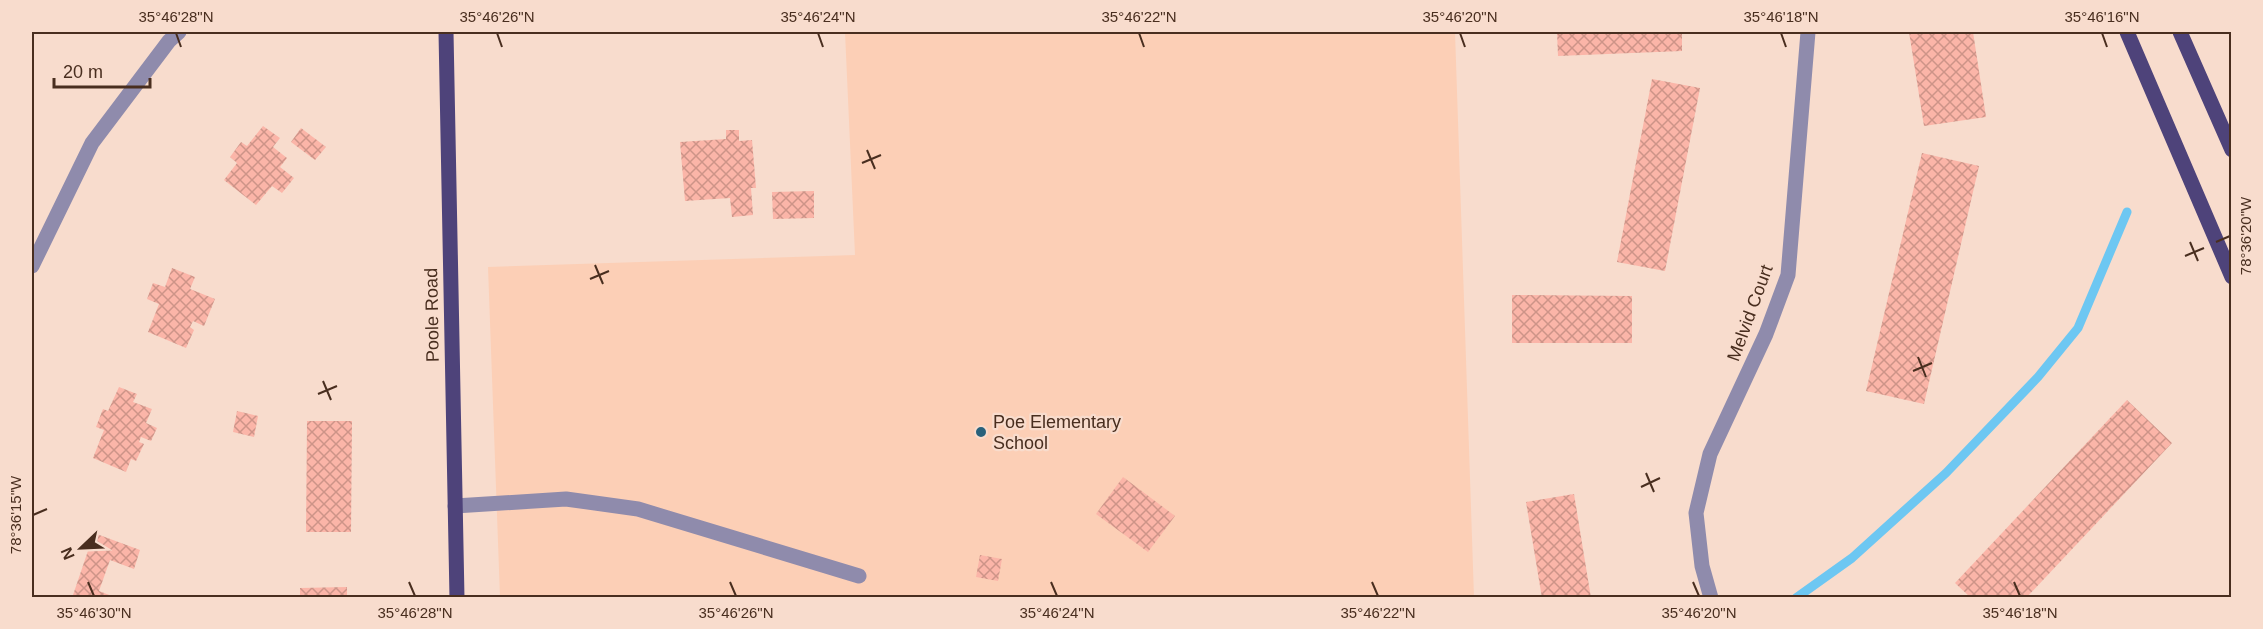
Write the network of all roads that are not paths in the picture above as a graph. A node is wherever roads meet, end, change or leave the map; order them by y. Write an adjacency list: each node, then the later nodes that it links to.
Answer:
1 (179, 32): 7 (street)
2 (446, 32): 9 (main road, Poole Road)
3 (1808, 32): 12 (street, Melvid Court)
4 (2127, 32): 8 (main road)
5 (2180, 32): 6 (main road)
6 (2232, 150)
7 (32, 266)
8 (2232, 277)
9 (455, 506): 10 (street); 11 (main road, Poole Road)
10 (859, 576)
11 (457, 597)
12 (1711, 597)

